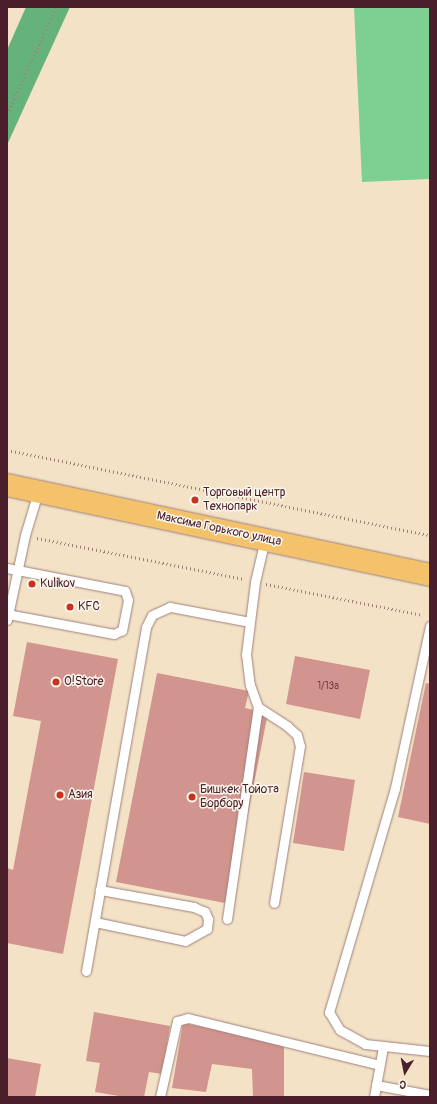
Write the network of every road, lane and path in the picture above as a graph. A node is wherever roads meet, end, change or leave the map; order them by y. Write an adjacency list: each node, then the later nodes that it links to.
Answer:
1 (56, 7): 2 (path)
2 (7, 114)
3 (7, 450): 7 (path)
4 (7, 485): 5 (main road, Максима Горького улица)
5 (38, 492): 6 (lane); 8 (main road, Максима Горького улица)
6 (25, 535): 10 (lane); 12 (path)
7 (430, 535)
8 (265, 539): 11 (main road, Максима Горького улица); 12 (lane)
9 (7, 568): 10 (lane)
10 (18, 570): 13 (lane); 13 (lane)
11 (430, 575)
12 (255, 582): 14 (path); 15 (lane)
13 (7, 616)
14 (430, 617)
15 (250, 622): 17 (lane); 18 (lane)
16 (430, 626): 23 (lane)
17 (258, 707): 19 (lane); 20 (lane)
18 (100, 890): 21 (lane); 21 (lane)
19 (274, 903)
20 (227, 919)
21 (95, 922): 22 (lane)
22 (86, 971)
23 (383, 1047): 24 (lane); 25 (lane)
24 (430, 1051)
25 (380, 1065): 26 (lane); 28 (lane)
26 (376, 1085): 27 (lane); 29 (lane)
27 (430, 1095)
28 (160, 1097)
29 (374, 1097)

